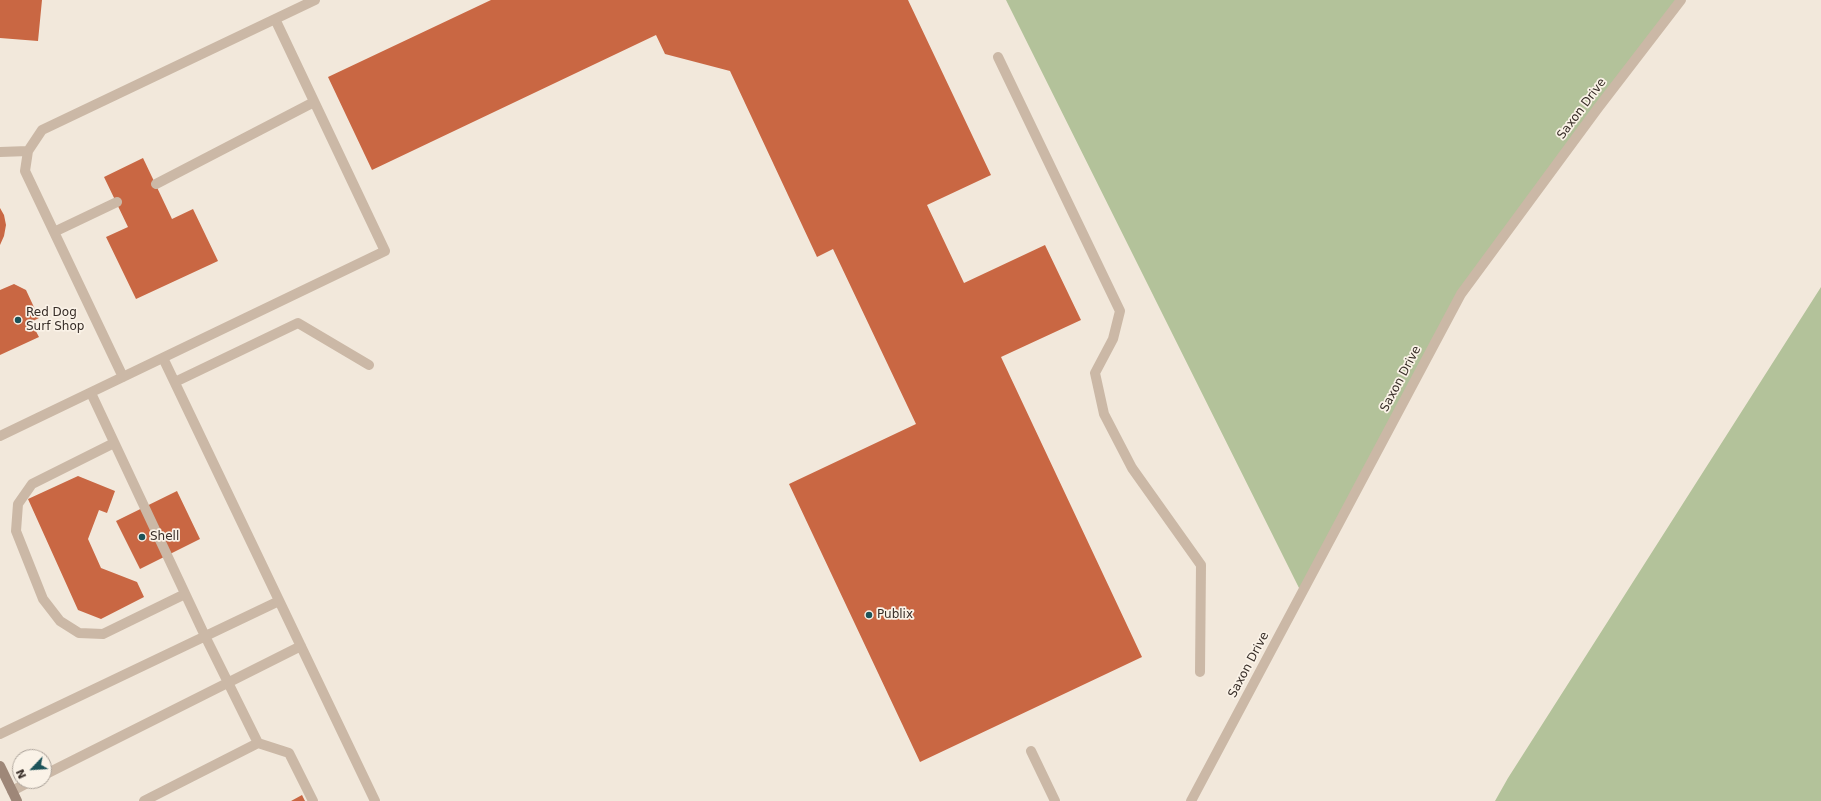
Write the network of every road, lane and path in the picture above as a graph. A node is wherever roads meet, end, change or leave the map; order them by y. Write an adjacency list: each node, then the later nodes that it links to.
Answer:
1 (315, 0): 3 (street)
2 (1681, 0): 35 (street, Saxon Drive)
3 (275, 19): 5 (street); 7 (street)
4 (998, 57): 22 (street)
5 (314, 102): 8 (street); 11 (street)
6 (0, 152): 7 (street)
7 (28, 152): 10 (street)
8 (156, 184)
9 (117, 202): 10 (street)
10 (54, 232): 13 (street)
11 (163, 358): 13 (street); 14 (street)
12 (369, 365): 14 (street)
13 (122, 378): 15 (street)
14 (175, 382): 19 (street)
15 (91, 393): 16 (street); 17 (street)
16 (0, 436)
17 (114, 443): 18 (street); 18 (street)
18 (185, 594): 20 (street)
19 (279, 601): 20 (street); 21 (street)
20 (205, 636): 23 (street); 24 (street)
21 (301, 646): 23 (street); 33 (street)
22 (1200, 672)
23 (227, 683): 25 (street); 28 (street)
24 (0, 734)
25 (258, 742): 31 (street); 32 (street)
26 (1031, 751): 34 (street)
27 (0, 766): 29 (main road)
28 (52, 770)
29 (12, 790): 30 (main road)
30 (17, 801)
31 (144, 801)
32 (313, 801)
33 (375, 801)
34 (1055, 801)
35 (1191, 801)

